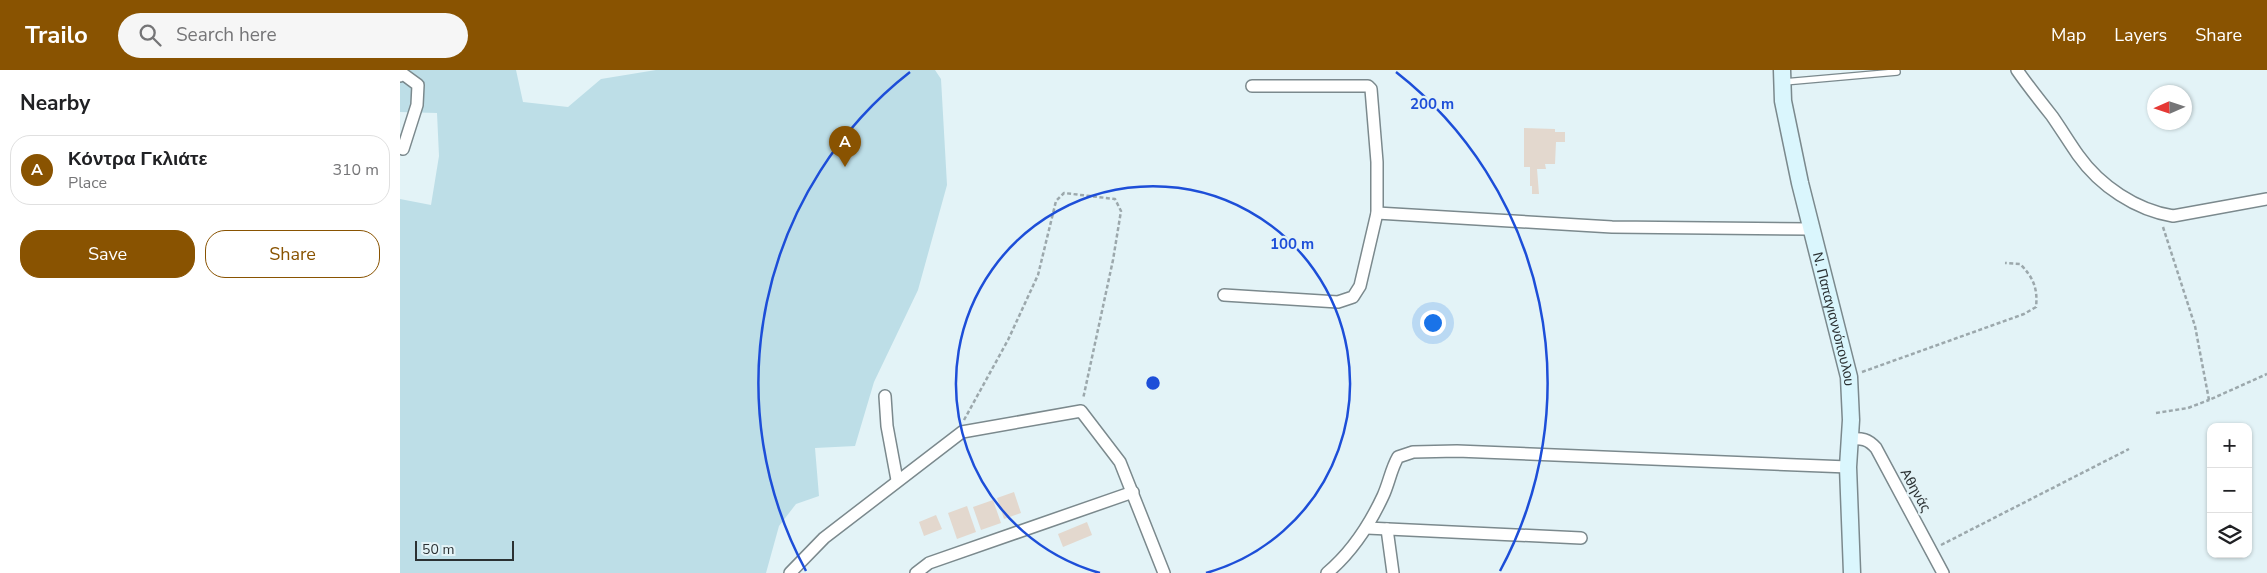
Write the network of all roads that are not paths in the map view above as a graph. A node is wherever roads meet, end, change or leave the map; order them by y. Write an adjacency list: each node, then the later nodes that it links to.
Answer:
1 (2017, 70): 7 (street)
2 (1897, 72): 4 (lane)
3 (400, 76): 6 (street)
4 (1782, 76): 9 (street, Ν. Παπαγιαννόπουλου)
5 (1252, 86): 8 (street)
6 (403, 149)
7 (2267, 199)
8 (1377, 213): 9 (street); 10 (street)
9 (1810, 229): 12 (street, Ν. Παπαγιαννόπουλου)
10 (1224, 295)
11 (885, 396): 14 (street)
12 (1850, 439): 13 (street, Ν. Παπαγιαννόπουλου); 25 (street, Αθηνάς)
13 (1848, 467): 16 (street); 24 (street, Ν. Παπαγιαννόπουλου)
14 (897, 480): 15 (street); 19 (street)
15 (1133, 492): 20 (street); 21 (street)
16 (1367, 528): 17 (street); 22 (street)
17 (1387, 529): 18 (street); 23 (street)
18 (1581, 538)
19 (790, 573)
20 (916, 573)
21 (1164, 573)
22 (1327, 573)
23 (1392, 573)
24 (1852, 573)
25 (1943, 573)

